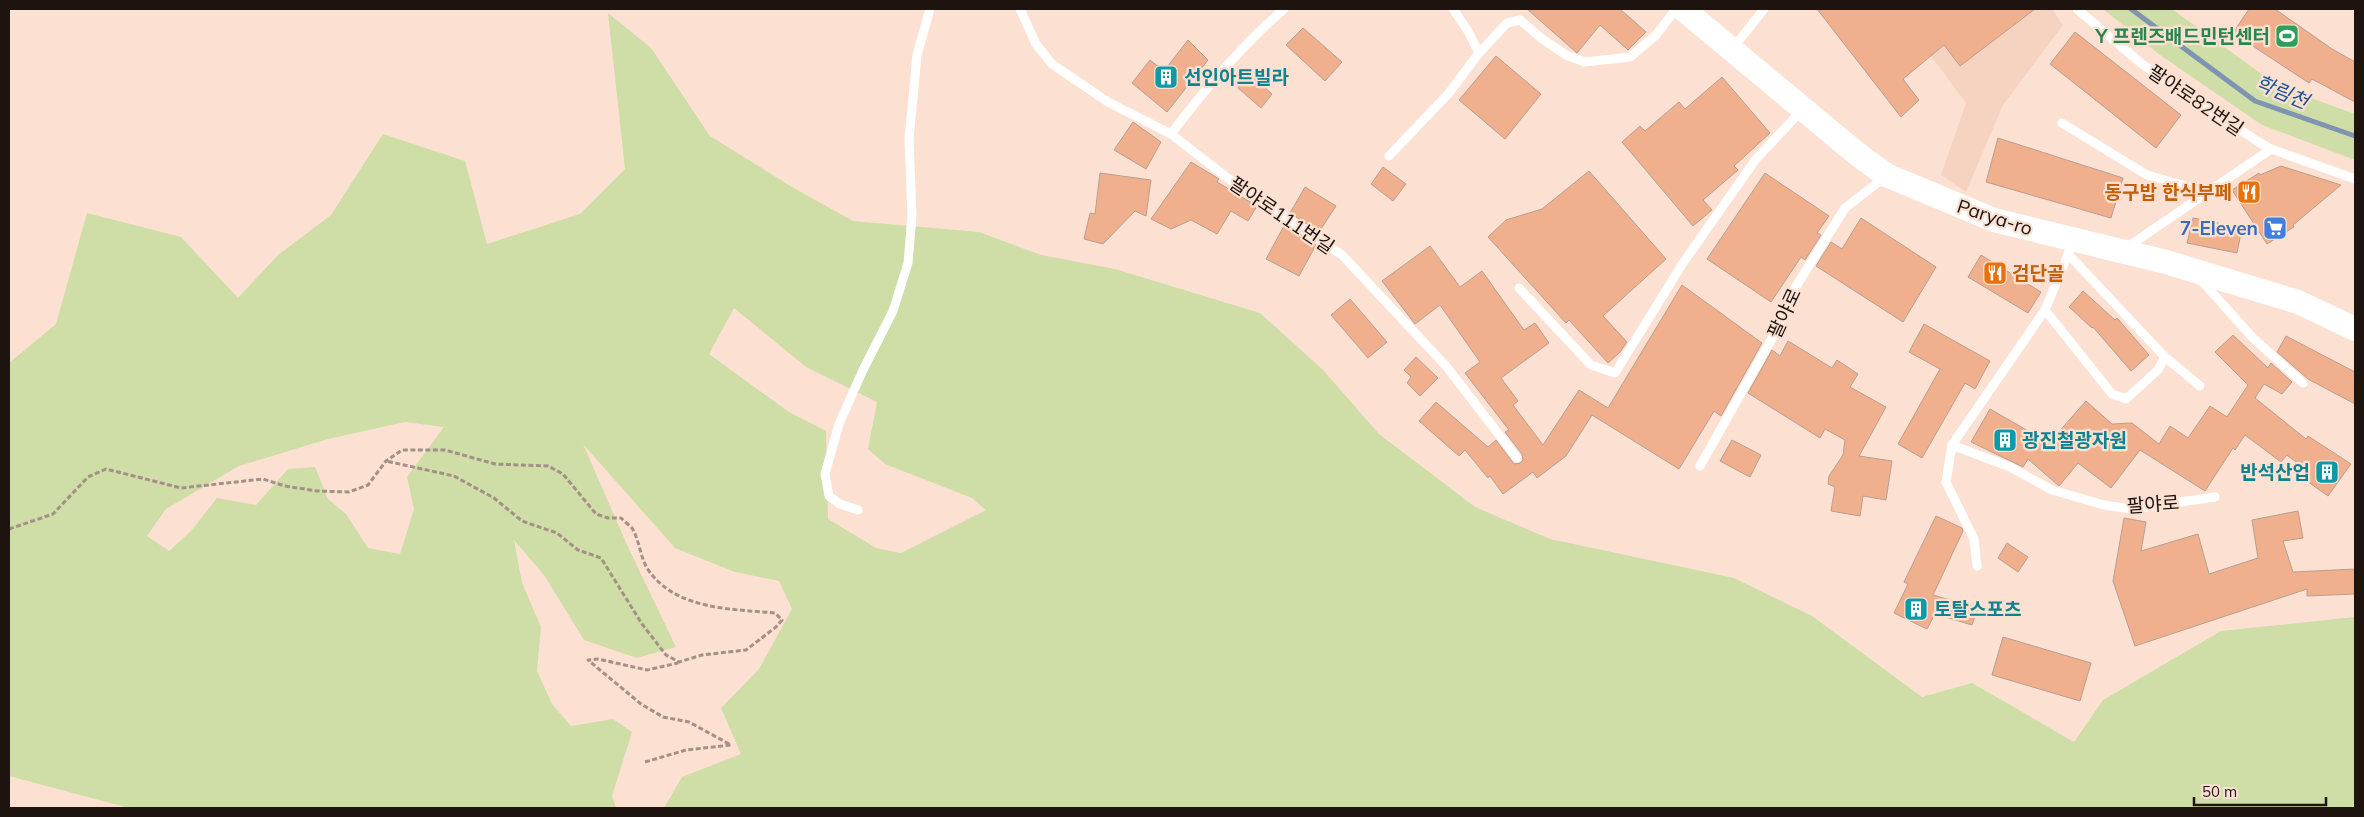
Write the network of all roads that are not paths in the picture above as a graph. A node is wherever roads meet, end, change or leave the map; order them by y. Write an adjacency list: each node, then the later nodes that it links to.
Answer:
1 (930, 9): 32 (lane)
2 (1020, 9): 13 (lane, 팔야로111번길)
3 (1284, 9): 13 (lane)
4 (1453, 9): 10 (lane)
5 (1676, 9): 10 (lane)
6 (1683, 9): 9 (street, Parya-ro)
7 (1764, 9): 9 (lane)
8 (2077, 9): 14 (lane, 팔야로82번길)
9 (1731, 50): 11 (street, Parya-ro)
10 (1479, 53): 15 (lane)
11 (1802, 110): 16 (street, Parya-ro); 22 (lane)
12 (2062, 123): 18 (lane)
13 (1171, 134): 29 (lane, 팔야로111번길)
14 (2271, 149): 17 (lane, 팔야로82번길); 18 (lane, 팔야로82번길)
15 (1389, 156)
16 (1886, 176): 19 (street, Parya-ro); 30 (lane, 팔야로)
17 (2355, 179)
18 (2208, 192): 20 (lane, 팔야로82번길)
19 (2071, 247): 20 (street, Parya-ro); 23 (lane); 25 (lane)
20 (2121, 251): 21 (street, Parya-ro)
21 (2191, 269): 24 (street, Parya-ro); 26 (lane)
22 (1519, 288)
23 (2045, 310): 25 (lane); 28 (lane)
24 (2355, 329)
25 (2165, 357): 27 (lane)
26 (2303, 383)
27 (2200, 386)
28 (1952, 445): 31 (lane, 팔야로); 33 (lane)
29 (1517, 458)
30 (1700, 466)
31 (2215, 497)
32 (858, 510)
33 (1977, 566)

